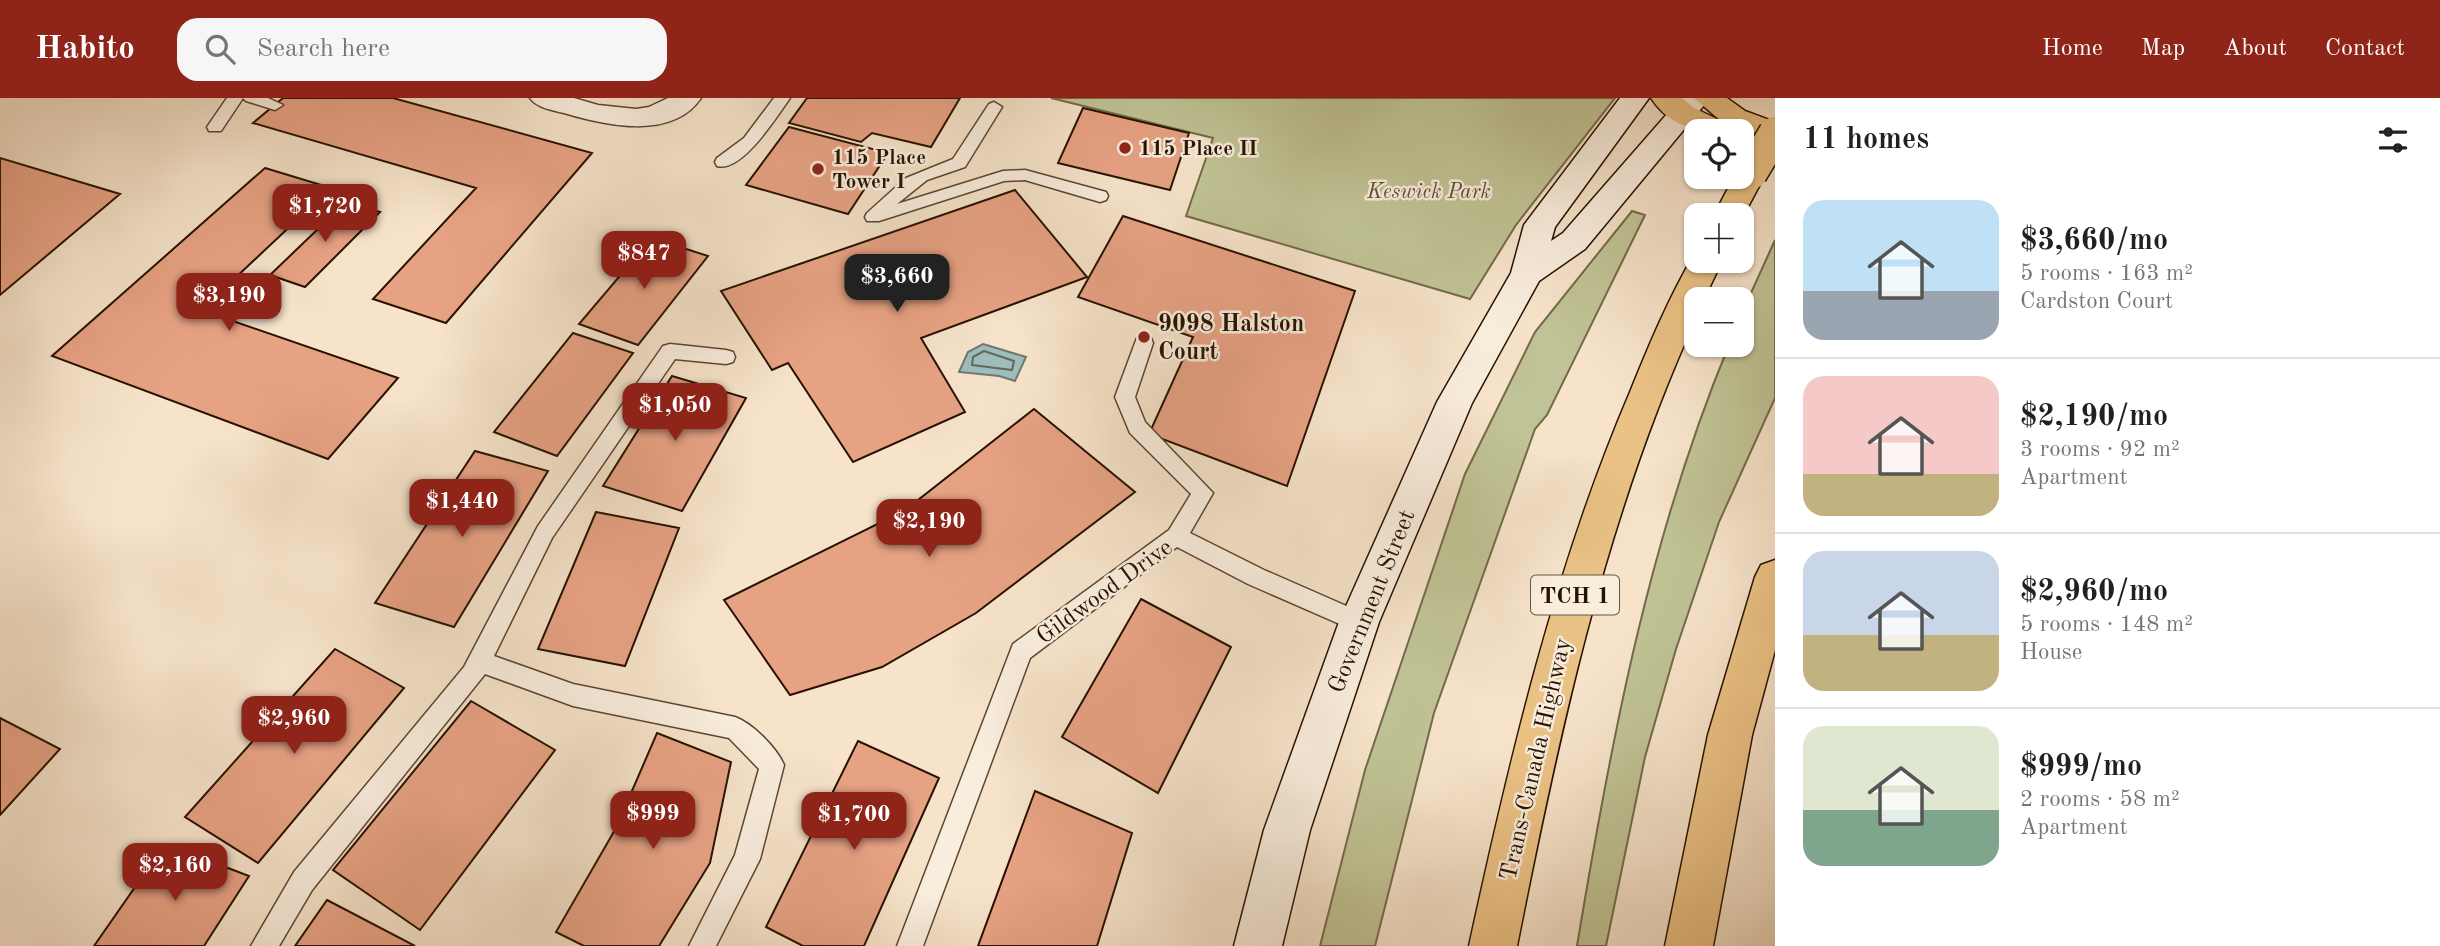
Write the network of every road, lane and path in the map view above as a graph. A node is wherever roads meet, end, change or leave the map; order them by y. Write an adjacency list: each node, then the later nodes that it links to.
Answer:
1 (235, 98): 11 (lane)
2 (251, 98): 8 (lane)
3 (544, 98): 4 (street)
4 (687, 98)
5 (782, 98): 15 (lane)
6 (1635, 98): 18 (street, Government Street)
7 (1688, 102): 10 (highway); 12 (highway); 18 (street, Government Street)
8 (275, 105)
9 (994, 107): 16 (lane)
10 (1706, 119)
11 (215, 127)
12 (1775, 133): 17 (highway, bridge)
13 (1754, 144): 14 (highway)
14 (1775, 150)
15 (723, 162)
16 (1100, 195)
17 (1735, 203)
18 (1527, 273): 24 (street, Government Street)
19 (1701, 273): 30 (highway, Trans-Canada Highway / TCH 1)
20 (1144, 343): 22 (lane)
21 (726, 357): 25 (lane)
22 (1176, 536): 24 (lane, Gildwood Drive); 28 (lane, Gildwood Drive)
23 (1775, 577): 31 (highway)
24 (1359, 622): 29 (street, Government Street)
25 (479, 662): 26 (lane); 27 (lane)
26 (264, 946)
27 (702, 946)
28 (910, 946)
29 (1258, 946)
30 (1493, 946)
31 (1689, 946)

